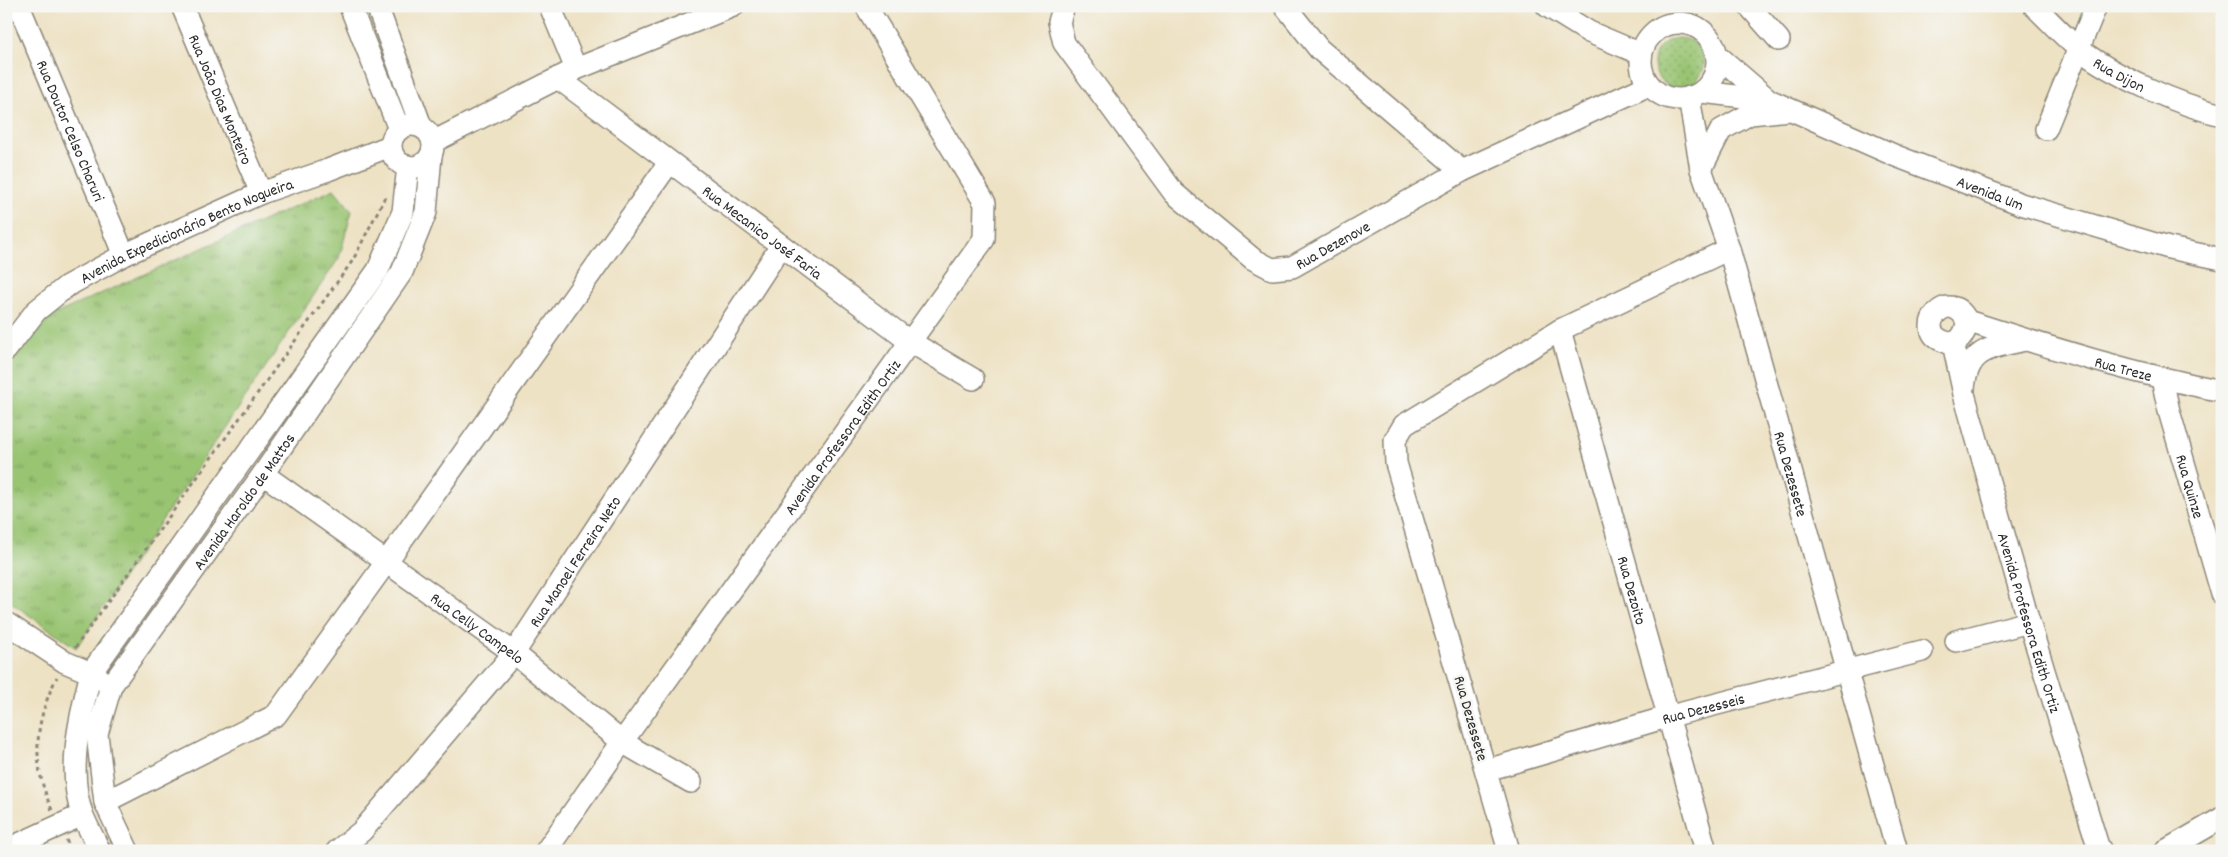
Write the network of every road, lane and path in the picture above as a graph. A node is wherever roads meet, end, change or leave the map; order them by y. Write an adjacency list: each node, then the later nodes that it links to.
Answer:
1 (19, 6): 35 (street, Rua Doutor Celso Charuri)
2 (182, 6): 32 (street, Rua João Dias Monteiro)
3 (350, 6): 25 (street)
4 (377, 6): 26 (street, Avenida Haroldo de Mattos)
5 (550, 6): 18 (street)
6 (732, 6): 18 (street)
7 (866, 6): 40 (street, Avenida Professora Edith Ortiz)
8 (1064, 6): 30 (street, Rua Dezenove)
9 (1285, 6): 30 (street)
10 (1547, 6): 16 (street)
11 (1749, 6): 14 (street)
12 (2034, 6): 15 (street, Rua Dijon)
13 (2096, 6): 15 (street)
14 (1779, 40)
15 (2079, 49): 23 (street, Rua Dijon); 24 (street)
16 (1641, 54): 17 (street); 19 (street)
17 (1717, 55): 20 (street); 21 (street, Avenida Um)
18 (567, 74): 26 (street); 27 (street, Rua Mecanico José Faria)
19 (1649, 85): 20 (street); 30 (street, Rua Dezenove)
20 (1696, 95): 21 (street, Avenida Um); 29 (street, Rua Dezessete)
21 (1768, 100): 22 (street, Avenida Um)
22 (1790, 110): 29 (street); 36 (street, Avenida Um)
23 (2222, 115)
24 (2046, 129)
25 (395, 137): 26 (street); 28 (street); 32 (street, Avenida Expedicionário Bento Nogueira)
26 (428, 141): 28 (street); 47 (street, Avenida Haroldo de Mattos)
27 (669, 163): 33 (street, Rua Mecanico José Faria); 48 (street)
28 (408, 166): 57 (street, Avenida Haroldo de Mattos)
29 (1701, 169): 34 (street, Rua Dezessete)
30 (1462, 171)
31 (388, 190): 55 (path)
32 (261, 193): 35 (street, Avenida Expedicionário Bento Nogueira)
33 (781, 246): 40 (street, Rua Mecanico José Faria); 54 (street, Rua Manoel Ferreira Neto)
34 (1729, 249): 38 (street); 56 (street, Rua Dezessete)
35 (124, 256): 42 (street, Avenida Expedicionário Bento Nogueira)
36 (2222, 258)
37 (1967, 321): 39 (street, Rua Treze); 41 (street); 41 (street, Rua Treze)
38 (1560, 330): 59 (street, Rua Dezoito); 61 (street, Rua Dezessete)
39 (2026, 340): 44 (street, Rua Treze); 46 (street, Rua Treze)
40 (909, 341): 43 (street, Rua Mecanico José Faria); 60 (street, Avenida Professora Edith Ortiz)
41 (1953, 343): 46 (street, Avenida Professora Edith Ortiz)
42 (6, 350)
43 (972, 379)
44 (2162, 379): 45 (street, Rua Treze); 49 (street, Rua Quinze)
45 (2222, 390)
46 (1964, 394): 50 (street, Avenida Professora Edith Ortiz)
47 (263, 474): 48 (street, Rua Celly Campelo); 58 (street, Avenida Haroldo de Mattos)
48 (387, 562): 54 (street, Rua Celly Campelo); 63 (street)
49 (2222, 594)
50 (2029, 622): 52 (street); 75 (street, Avenida Professora Edith Ortiz)
51 (6, 623): 55 (street)
52 (1956, 641)
53 (1922, 651): 56 (street, Rua Dezesseis)
54 (514, 652): 60 (street, Rua Celly Campelo); 70 (street, Rua Manoel Ferreira Neto)
55 (65, 662): 57 (street); 66 (path)
56 (1848, 670): 59 (street, Rua Dezesseis); 74 (street, Rua Dezessete)
57 (90, 673): 58 (street); 64 (street, Avenida Haroldo de Mattos)
58 (111, 686): 63 (street, Avenida Haroldo de Mattos)
59 (1667, 717): 61 (street, Rua Dezesseis); 73 (street, Rua Dezoito)
60 (622, 742): 62 (street, Rua Celly Campelo); 71 (street, Avenida Professora Edith Ortiz)
61 (1487, 770): 72 (street, Rua Dezessete)
62 (691, 782)
63 (105, 802): 69 (street, Avenida Haroldo de Mattos)
64 (82, 815): 66 (street); 68 (street, Avenida Haroldo de Mattos)
65 (2222, 818): 76 (street)
66 (59, 826): 67 (street)
67 (6, 850)
68 (100, 851)
69 (128, 851)
70 (337, 851)
71 (546, 851)
72 (1509, 851)
73 (1706, 851)
74 (1897, 851)
75 (2101, 851)
76 (2165, 851)

